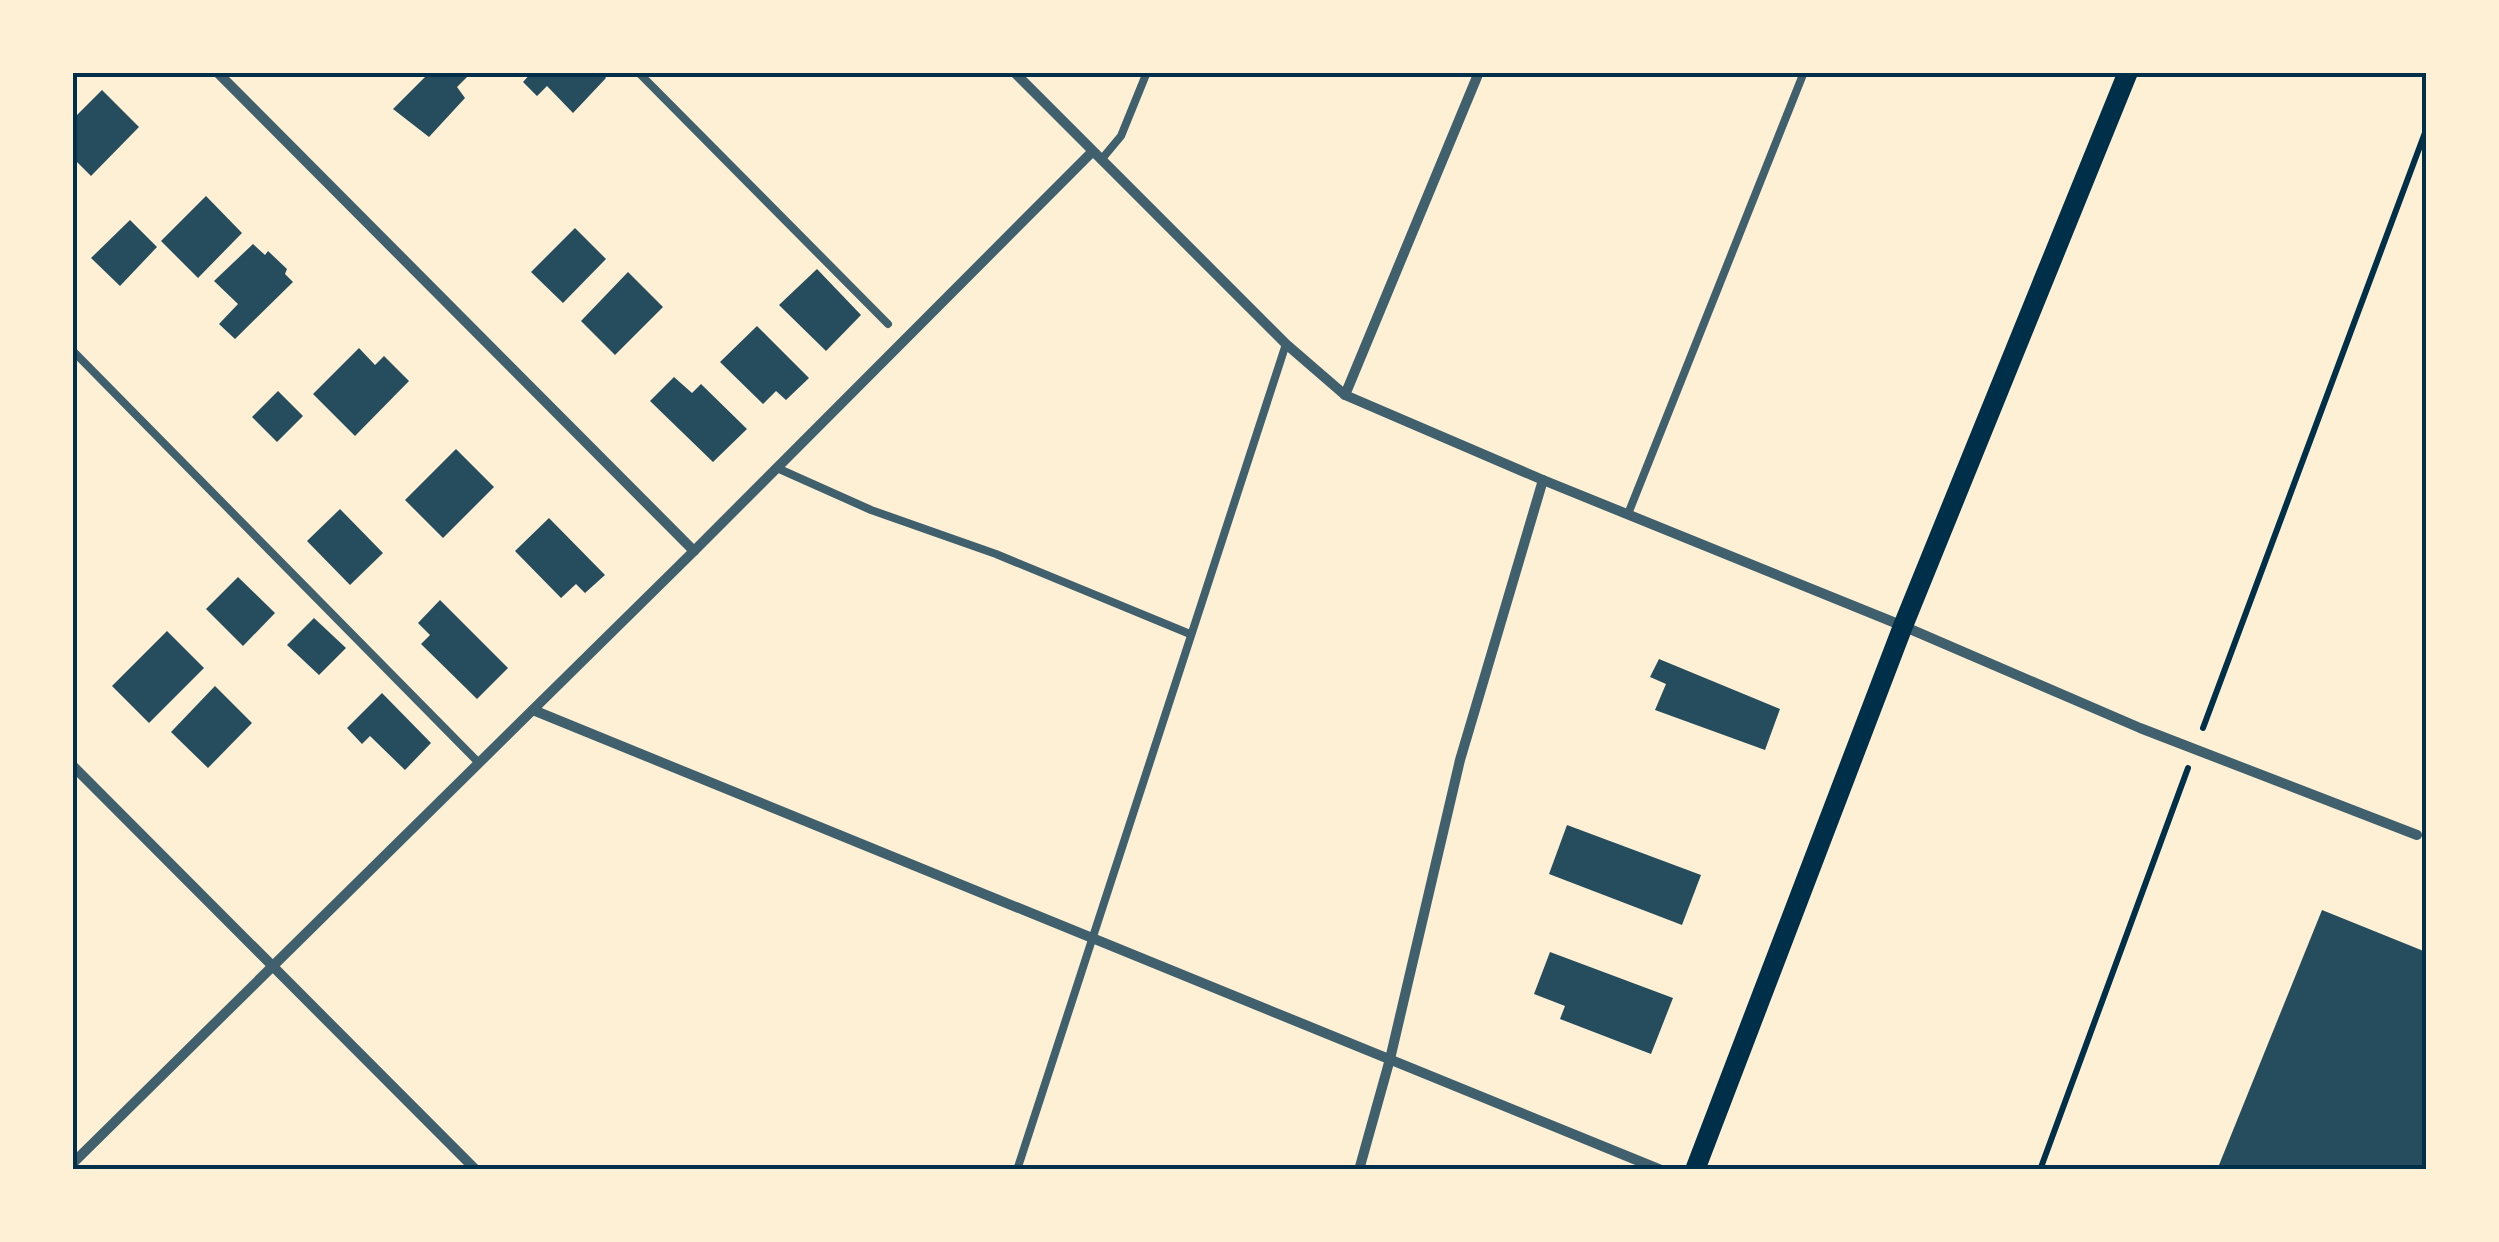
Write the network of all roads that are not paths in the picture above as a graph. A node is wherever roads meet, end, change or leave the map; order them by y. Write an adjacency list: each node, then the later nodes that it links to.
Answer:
1 (218, 72): 16 (street)
2 (638, 72): 9 (lane)
3 (1014, 72): 8 (street)
4 (1147, 72): 8 (lane)
5 (1479, 72): 12 (street)
6 (1804, 72): 15 (lane)
7 (2128, 72): 17 (main road)
8 (1096, 156): 10 (street); 13 (street)
9 (888, 324)
10 (1286, 344): 12 (street); 18 (lane)
11 (72, 350): 20 (lane)
12 (1345, 395): 14 (street)
13 (777, 468): 16 (street); 18 (lane)
14 (1543, 480): 15 (street); 25 (street)
15 (1628, 514): 17 (street)
16 (694, 551): 19 (street)
17 (1903, 626): 22 (street); 31 (main road)
18 (1190, 634): 23 (lane)
19 (533, 710): 20 (street); 23 (street)
20 (479, 762): 24 (street)
21 (72, 765): 24 (street)
22 (2422, 837)
23 (1092, 935): 25 (street); 28 (lane)
24 (272, 965): 26 (street); 27 (street)
25 (1390, 1059): 29 (street); 30 (street)
26 (72, 1164)
27 (476, 1170)
28 (1017, 1170)
29 (1359, 1170)
30 (1661, 1170)
31 (1695, 1170)

